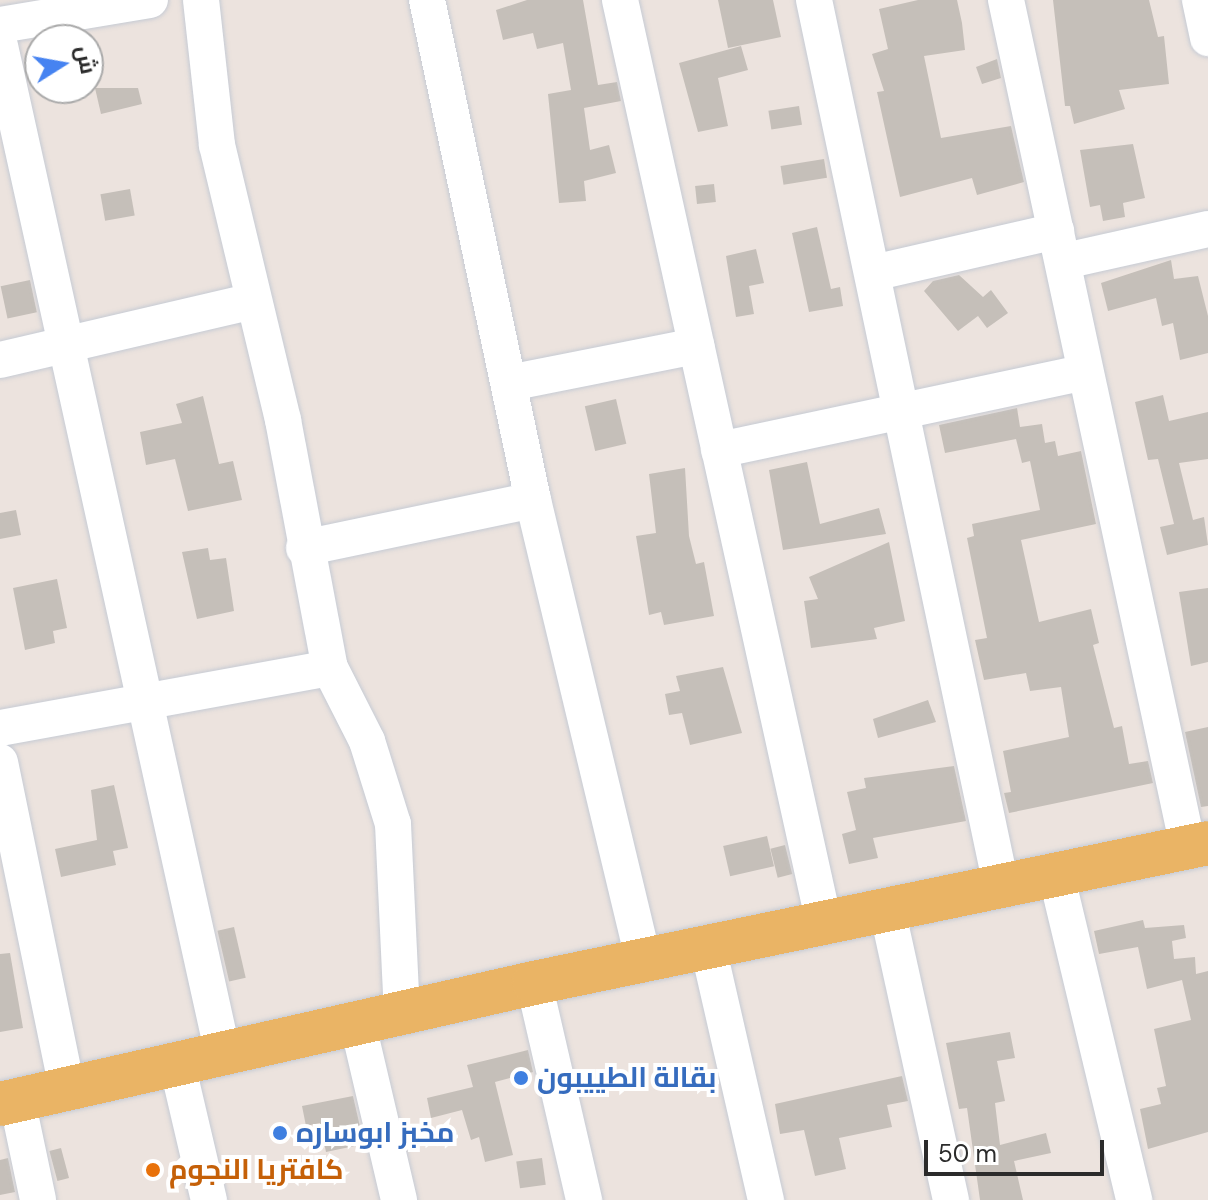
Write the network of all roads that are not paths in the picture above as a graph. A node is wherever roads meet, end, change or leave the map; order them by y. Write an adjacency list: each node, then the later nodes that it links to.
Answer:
1 (150, 0): 8 (street)
2 (201, 0): 14 (street)
3 (427, 0): 19 (street)
4 (620, 0): 16 (street)
5 (814, 0): 13 (street)
6 (1006, 0): 12 (street)
7 (1200, 0): 9 (street)
8 (0, 25)
9 (1208, 38)
10 (0, 46): 15 (street)
11 (1208, 229): 12 (street)
12 (1061, 246): 13 (street); 18 (street)
13 (873, 273): 20 (street)
14 (253, 301): 15 (street); 23 (street)
15 (69, 345): 17 (street); 25 (street)
16 (696, 346): 19 (street); 21 (street)
17 (0, 360)
18 (1085, 372): 20 (street); 29 (street)
19 (509, 383): 22 (street)
20 (902, 412): 21 (street); 31 (street)
21 (719, 450): 33 (street)
22 (533, 500): 23 (street); 35 (street)
23 (304, 548): 24 (street)
24 (330, 668): 25 (street); 37 (street)
25 (146, 704): 26 (street); 39 (street)
26 (0, 728)
27 (0, 762): 28 (street)
28 (4, 805): 41 (street)
29 (1198, 845): 30 (main road)
30 (1056, 874): 31 (main road); 49 (street)
31 (1001, 885): 32 (main road)
32 (887, 909): 33 (main road); 48 (street)
33 (824, 923): 34 (main road)
34 (708, 947): 35 (main road); 47 (street)
35 (644, 961): 36 (main road)
36 (534, 983): 37 (main road); 46 (street)
37 (402, 1014): 38 (main road)
38 (358, 1025): 39 (main road); 45 (street)
39 (223, 1054): 40 (main road)
40 (177, 1064): 41 (main road); 44 (street)
41 (67, 1089): 42 (main road)
42 (8, 1102): 43 (street)
43 (38, 1200)
44 (209, 1200)
45 (399, 1200)
46 (584, 1200)
47 (766, 1200)
48 (951, 1200)
49 (1134, 1200)

